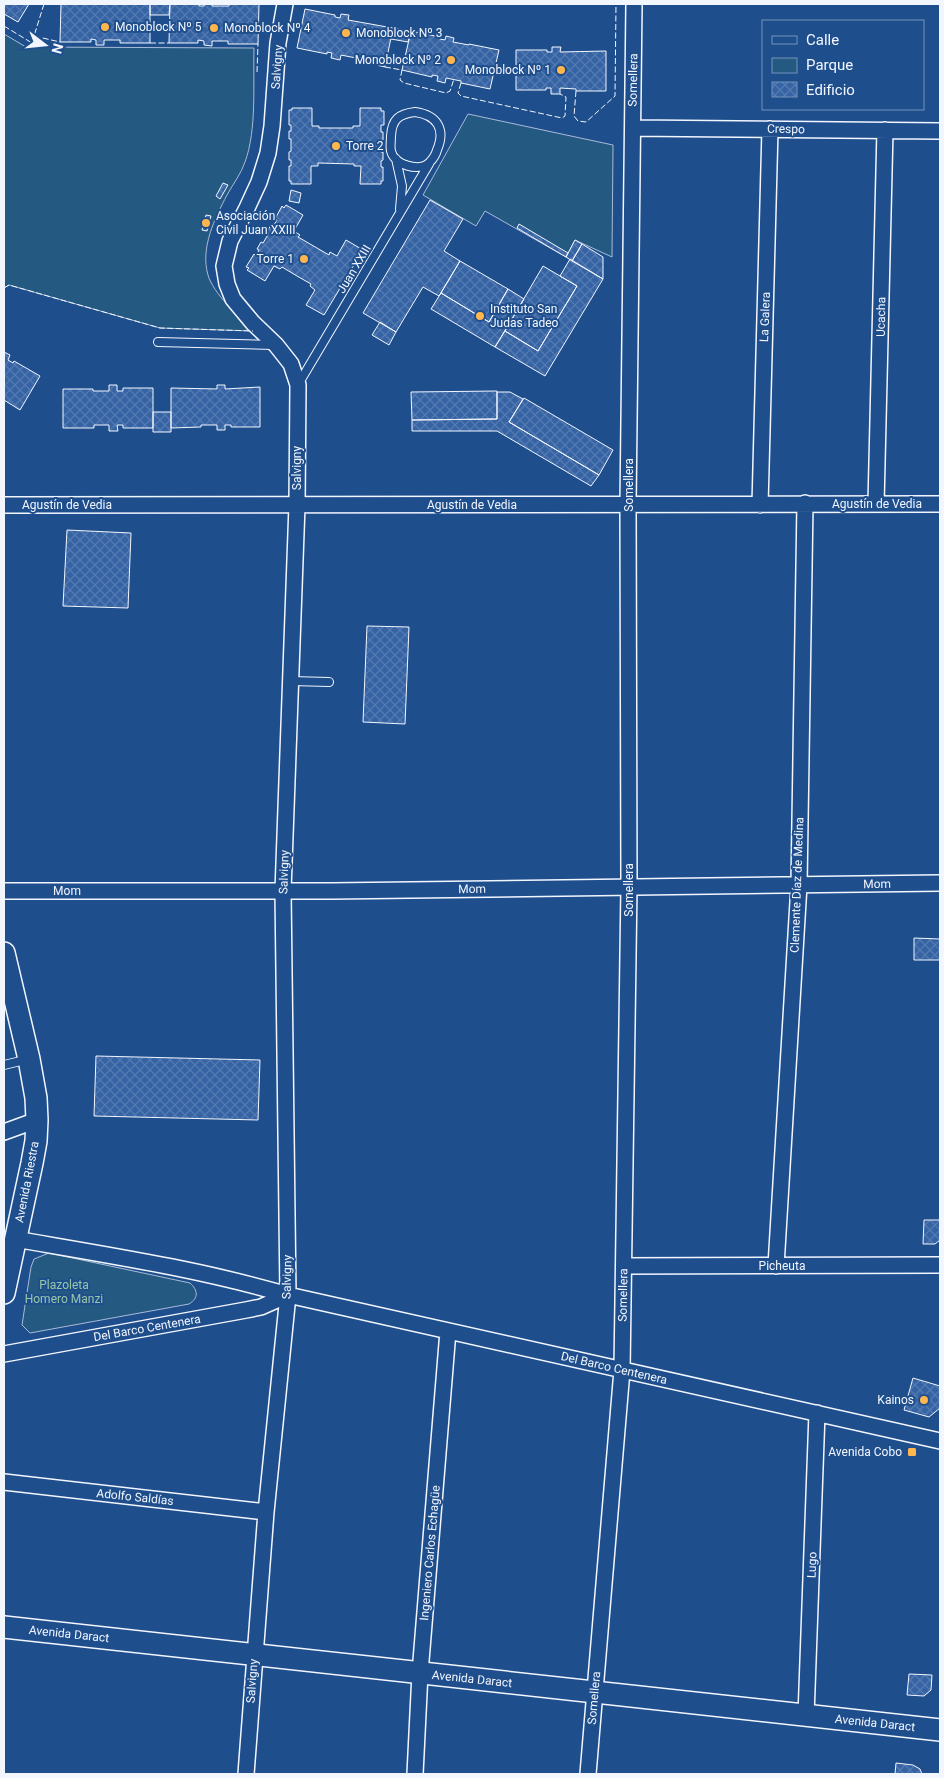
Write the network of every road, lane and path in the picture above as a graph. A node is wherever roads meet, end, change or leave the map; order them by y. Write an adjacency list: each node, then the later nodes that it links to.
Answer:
1 (285, 4): 11 (street, Salvigny)
2 (634, 4): 3 (street, Somellera)
3 (633, 128): 4 (street, Crespo); 18 (street, Somellera)
4 (770, 129): 5 (street, Crespo); 19 (street, La Galera)
5 (885, 130): 6 (street, Crespo); 14 (street, Ucacha)
6 (940, 131)
7 (396, 159): 8 (lane); 8 (lane); 9 (lane)
8 (429, 164): 9 (lane, Juan XXIII)
9 (399, 213): 12 (lane, Juan XXIII)
10 (158, 342): 11 (lane)
11 (276, 345): 12 (street, Salvigny)
12 (298, 385): 17 (street, Salvigny)
13 (806, 504): 14 (street, Agustín de Vedia); 19 (street, Agustín de Vedia); 23 (street, Clemente Díaz de Medina)
14 (876, 504): 15 (street, Agustín de Vedia)
15 (940, 504)
16 (4, 505): 17 (street, Agustín de Vedia)
17 (297, 505): 18 (street, Agustín de Vedia); 20 (street, Salvigny)
18 (628, 505): 19 (street, Agustín de Vedia); 24 (street, Somellera)
19 (760, 505)
20 (291, 681): 21 (lane); 26 (street, Salvigny)
21 (329, 682)
22 (940, 883): 23 (street, Mom)
23 (798, 885): 24 (street, Mom); 35 (street, Clemente Díaz de Medina)
24 (629, 886): 26 (street, Mom); 34 (street, Somellera)
25 (4, 891): 26 (street, Mom)
26 (284, 891): 37 (street, Salvigny)
27 (4, 953): 28 (main road, Avenida Riestra)
28 (29, 1059): 29 (lane); 30 (main road, Avenida Riestra)
29 (4, 1065)
30 (36, 1120): 31 (street); 32 (main road, Avenida Riestra)
31 (4, 1132)
32 (10, 1241): 36 (main road, Avenida Riestra); 37 (street, Del Barco Centenera)
33 (940, 1265): 35 (street, Picheuta)
34 (624, 1266): 35 (street, Picheuta); 40 (street, Somellera)
35 (776, 1266)
36 (4, 1293)
37 (288, 1295): 38 (street, Del Barco Centenera); 39 (street, Del Barco Centenera); 44 (street, Salvigny)
38 (448, 1331): 40 (street, Del Barco Centenera); 47 (street, Ingeniero Carlos Echagüe)
39 (4, 1354)
40 (622, 1370): 41 (street, Del Barco Centenera); 48 (street, Somellera)
41 (817, 1413): 42 (street, Del Barco Centenera); 49 (street, Lugo)
42 (940, 1441)
43 (4, 1482): 44 (street, Adolfo Saldías)
44 (266, 1512): 46 (street, Salvigny)
45 (4, 1627): 46 (main road, Avenida Daract)
46 (254, 1655): 47 (main road, Avenida Daract); 51 (street, Salvigny)
47 (420, 1673): 48 (main road, Avenida Daract); 52 (street, Ingeniero Carlos Echagüe)
48 (594, 1692): 49 (main road, Avenida Daract); 53 (street, Somellera)
49 (806, 1716): 50 (main road, Avenida Daract)
50 (940, 1730)
51 (246, 1774)
52 (415, 1774)
53 (588, 1774)

